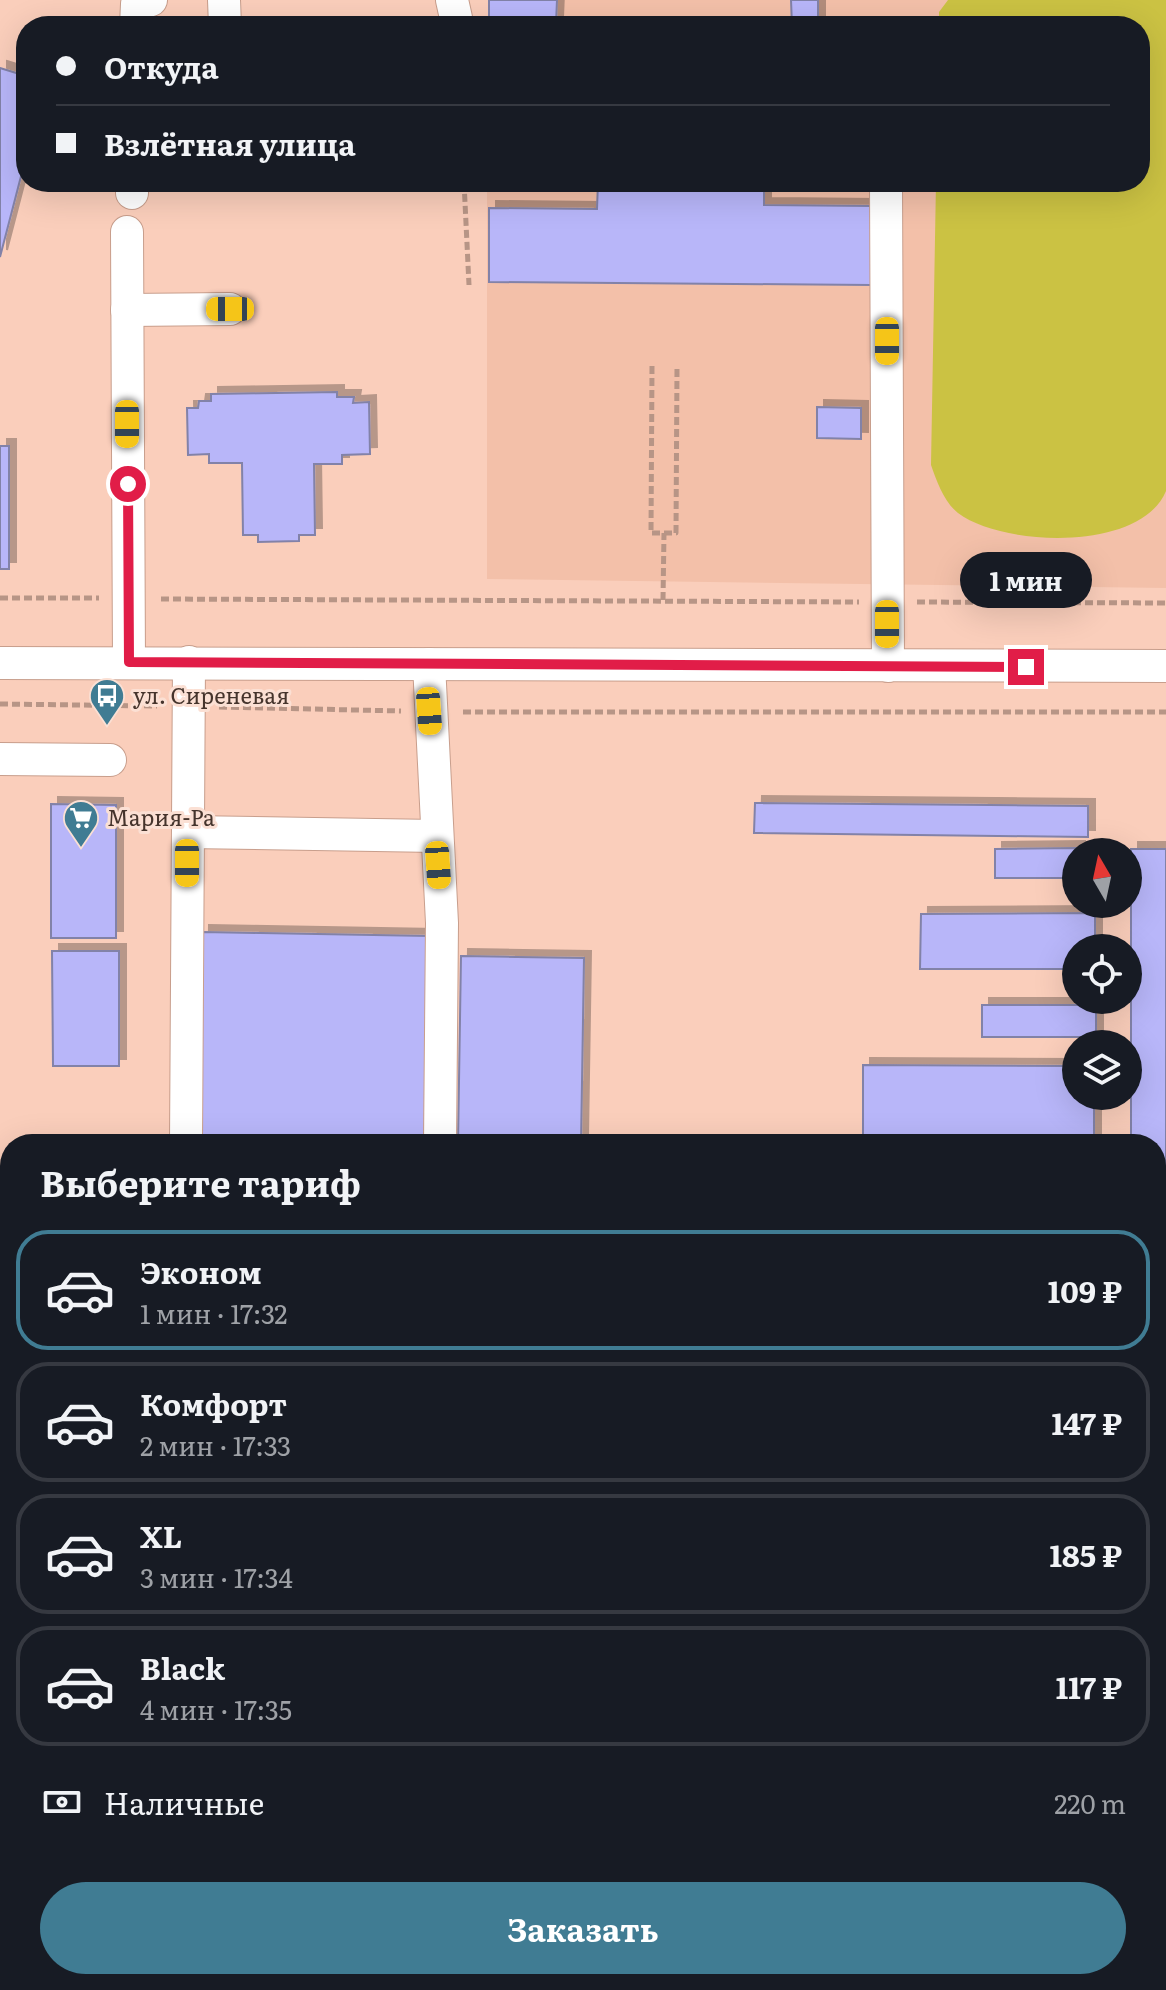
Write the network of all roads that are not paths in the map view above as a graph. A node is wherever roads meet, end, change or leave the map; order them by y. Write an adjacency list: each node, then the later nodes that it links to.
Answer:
1 (151, 0): 2 (street)
2 (136, 16)
3 (886, 192): 11 (street)
4 (127, 232): 6 (street)
5 (230, 309): 6 (street)
6 (127, 310): 7 (street)
7 (129, 662): 8 (street); 9 (street)
8 (189, 662): 10 (street); 15 (street)
9 (0, 663)
10 (429, 664): 11 (street); 16 (street)
11 (888, 666): 12 (street)
12 (1166, 666)
13 (0, 759): 14 (street)
14 (110, 760)
15 (188, 832): 16 (street); 17 (street)
16 (436, 836): 18 (street)
17 (186, 1134)
18 (440, 1134)

